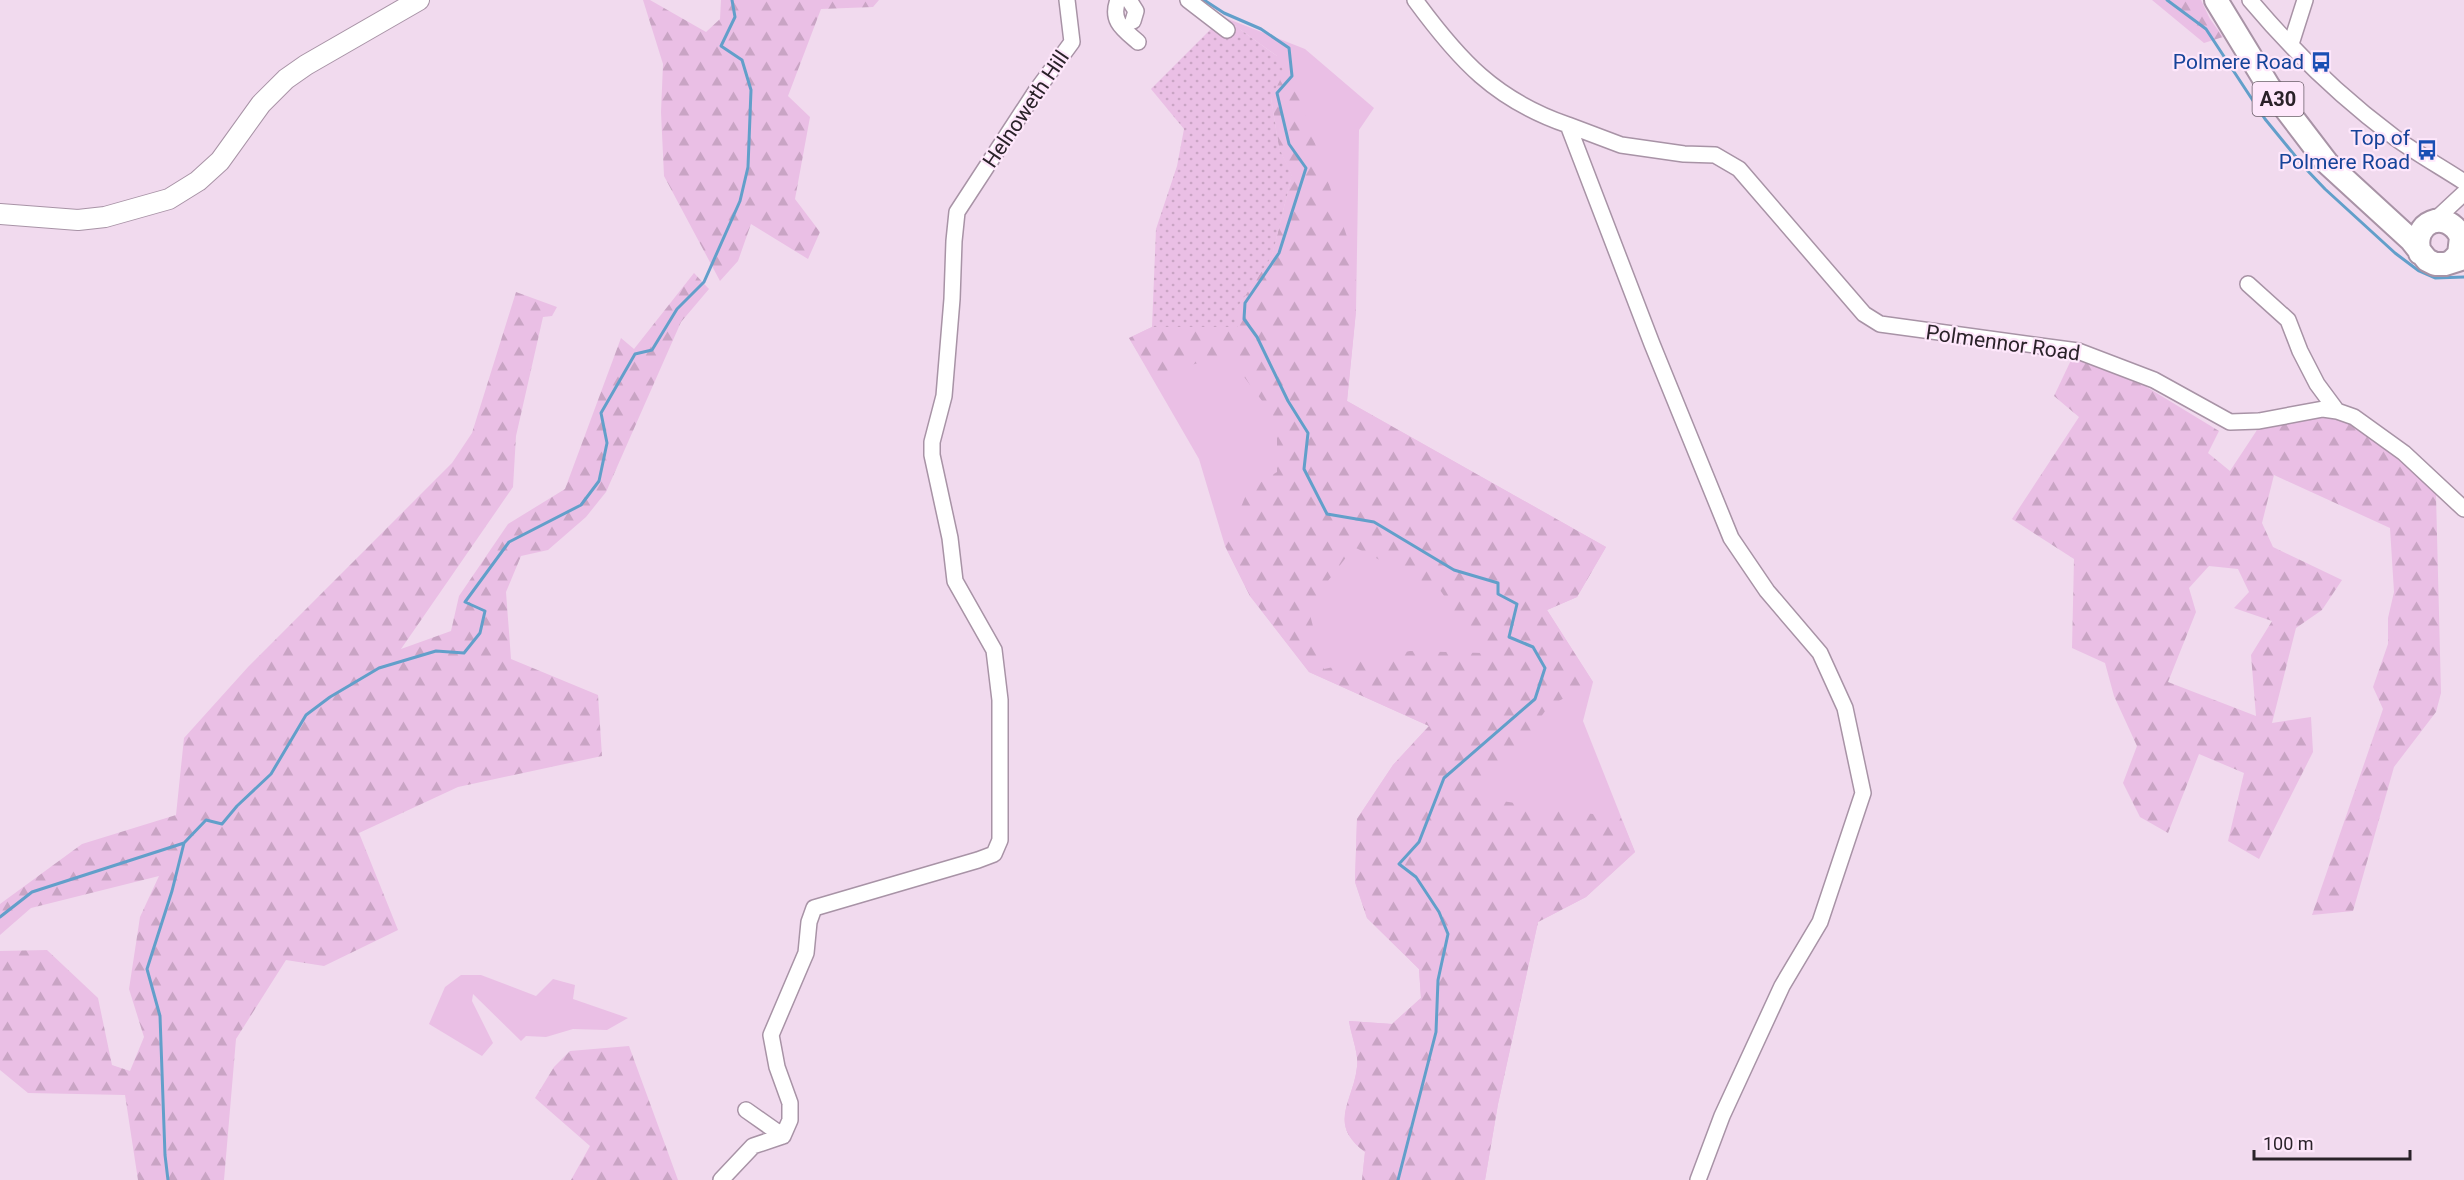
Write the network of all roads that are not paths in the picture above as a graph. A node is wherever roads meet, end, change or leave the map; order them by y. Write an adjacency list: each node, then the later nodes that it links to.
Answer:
1 (419, 0): 18 (main road)
2 (1067, 0): 26 (street, Helnoweth Hill)
3 (1118, 0): 12 (street)
4 (1129, 0): 10 (street)
5 (1188, 0): 11 (street)
6 (1415, 0): 14 (street, Polmennor Road)
7 (2216, 0): 16 (highway, A30)
8 (2250, 0): 13 (street)
9 (2305, 0): 13 (street)
10 (1133, 21)
11 (1227, 30)
12 (1138, 42)
13 (2291, 44): 15 (street)
14 (1568, 125): 23 (street, Polmennor Road); 28 (street)
15 (2464, 182)
16 (2353, 189): 19 (highway, A30); 21 (highway, A30)
17 (2464, 194): 19 (street); 20 (street)
18 (0, 214)
19 (2432, 222): 20 (highway, A30); 21 (highway)
20 (2460, 245): 21 (highway, A30)
21 (2421, 253)
22 (2248, 284): 23 (street)
23 (2337, 411): 24 (street, Polmennor Road)
24 (2464, 509)
25 (746, 1110): 26 (street)
26 (783, 1136): 27 (street)
27 (721, 1180)
28 (1698, 1180)

